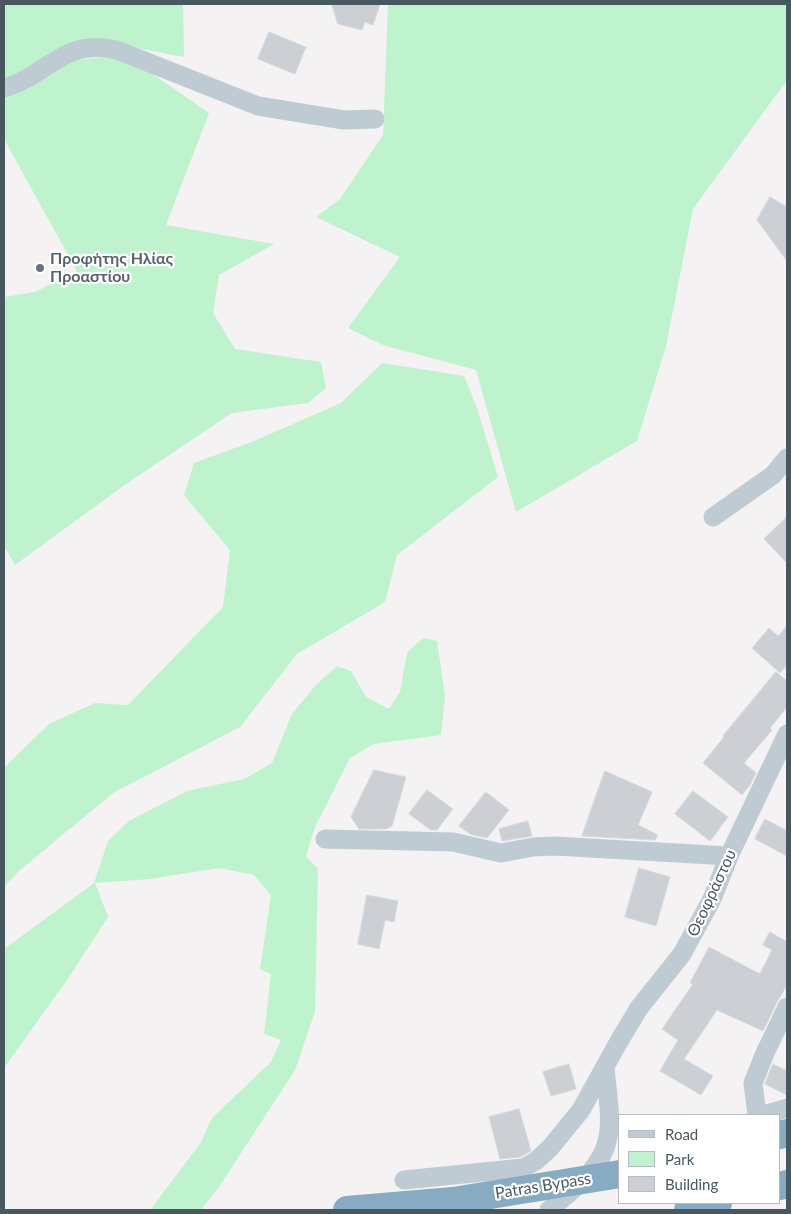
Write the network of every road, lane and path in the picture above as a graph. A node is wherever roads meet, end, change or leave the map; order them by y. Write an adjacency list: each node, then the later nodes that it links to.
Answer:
1 (4, 88): 2 (street)
2 (375, 119)
3 (787, 458): 4 (street)
4 (713, 517)
5 (787, 734): 7 (street, Θεοφράστου)
6 (325, 839): 7 (street)
7 (728, 856): 9 (street, Θεοφράστου)
8 (787, 1007): 11 (street)
9 (605, 1068): 13 (street); 15 (street, Θεοφράστου)
10 (787, 1108): 12 (street)
11 (757, 1114)
12 (766, 1114)
13 (613, 1146): 16 (street)
14 (616, 1174): 16 (highway, Patras Bypass)
15 (404, 1180)
16 (551, 1198): 18 (highway, Patras Bypass)
17 (714, 1204): 19 (highway)
18 (347, 1210)
19 (688, 1210)

